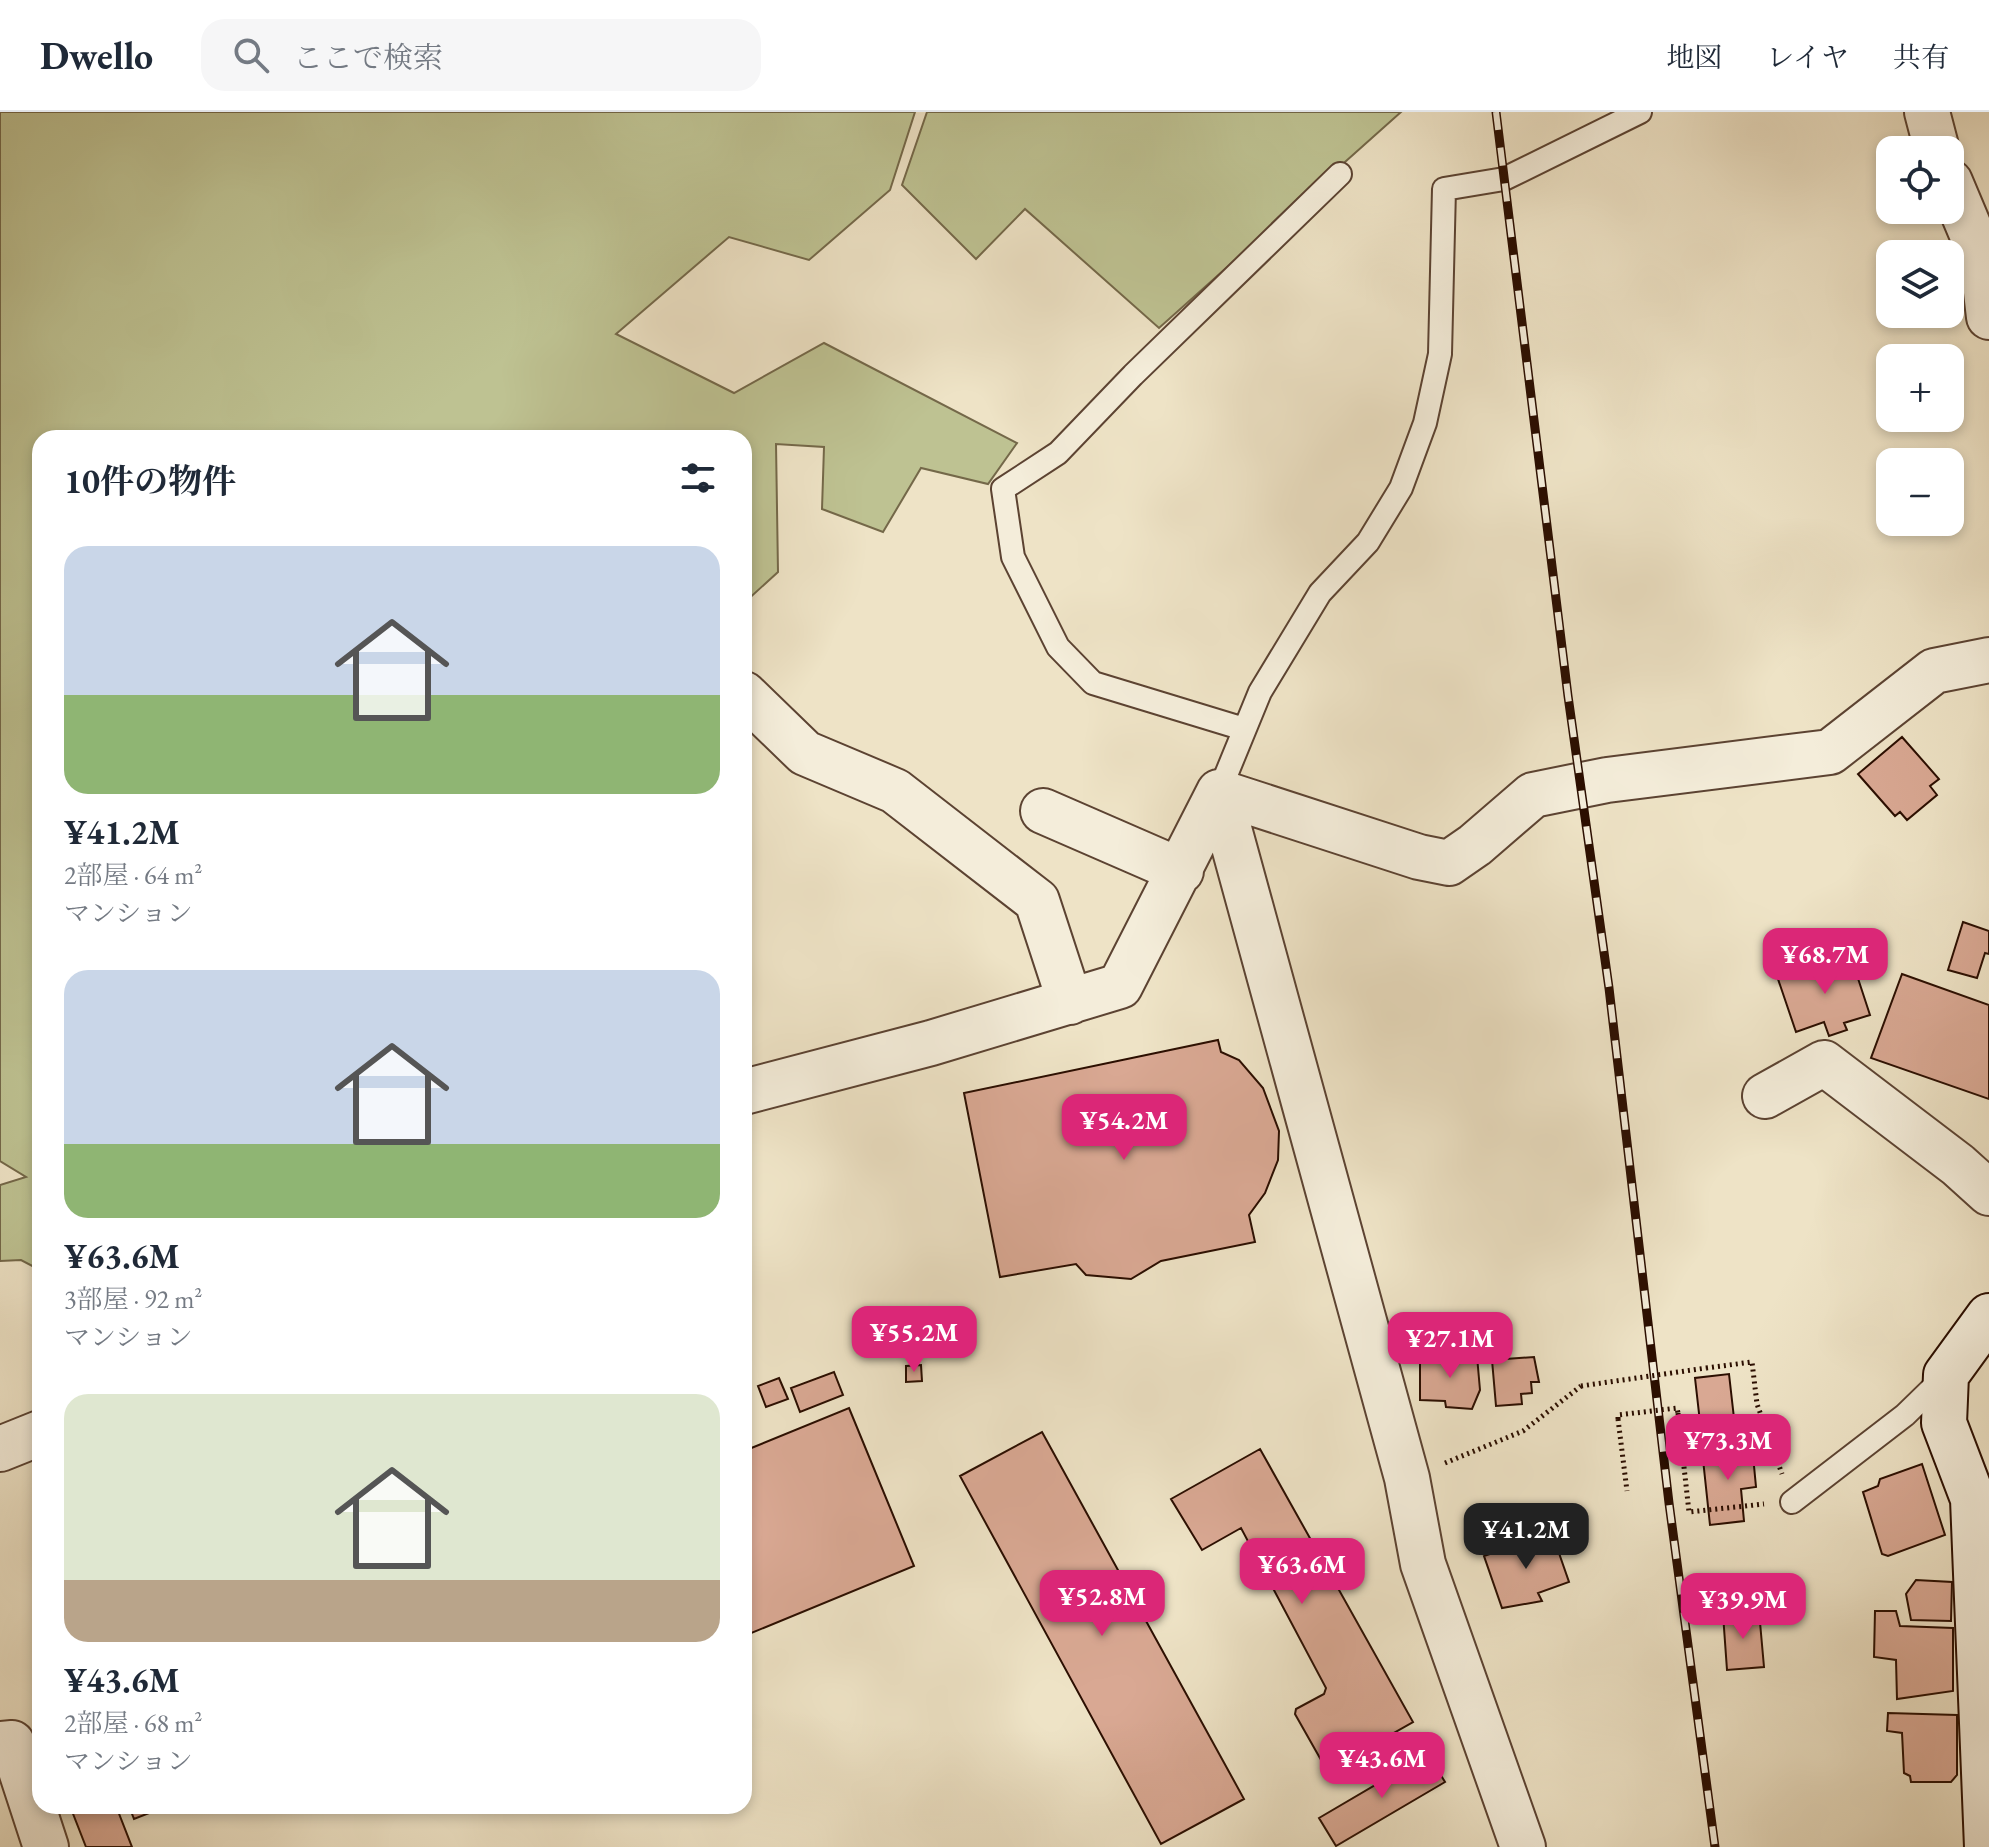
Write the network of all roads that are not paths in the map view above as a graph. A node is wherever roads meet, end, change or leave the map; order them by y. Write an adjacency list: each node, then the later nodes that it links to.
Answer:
1 (1640, 112): 9 (lane)
2 (1927, 112): 3 (street)
3 (1933, 136)
4 (1340, 174): 9 (lane)
5 (1964, 215): 6 (street)
6 (1989, 317)
7 (1989, 660): 10 (street)
8 (752, 702): 13 (street)
9 (1244, 729): 10 (lane)
10 (1219, 792): 12 (street); 26 (street)
11 (1043, 811): 12 (street)
12 (1181, 871): 13 (street)
13 (1070, 1002): 14 (street)
14 (752, 1090)
15 (1765, 1096): 16 (street)
16 (1989, 1193)
17 (1989, 1316): 18 (street)
18 (1946, 1375): 21 (lane); 27 (street)
19 (32, 1436): 20 (street)
20 (0, 1449)
21 (1792, 1502)
22 (0, 1744): 23 (street)
23 (32, 1804)
24 (35, 1814): 25 (street)
25 (46, 1847)
26 (1523, 1847)
27 (1987, 1847)

